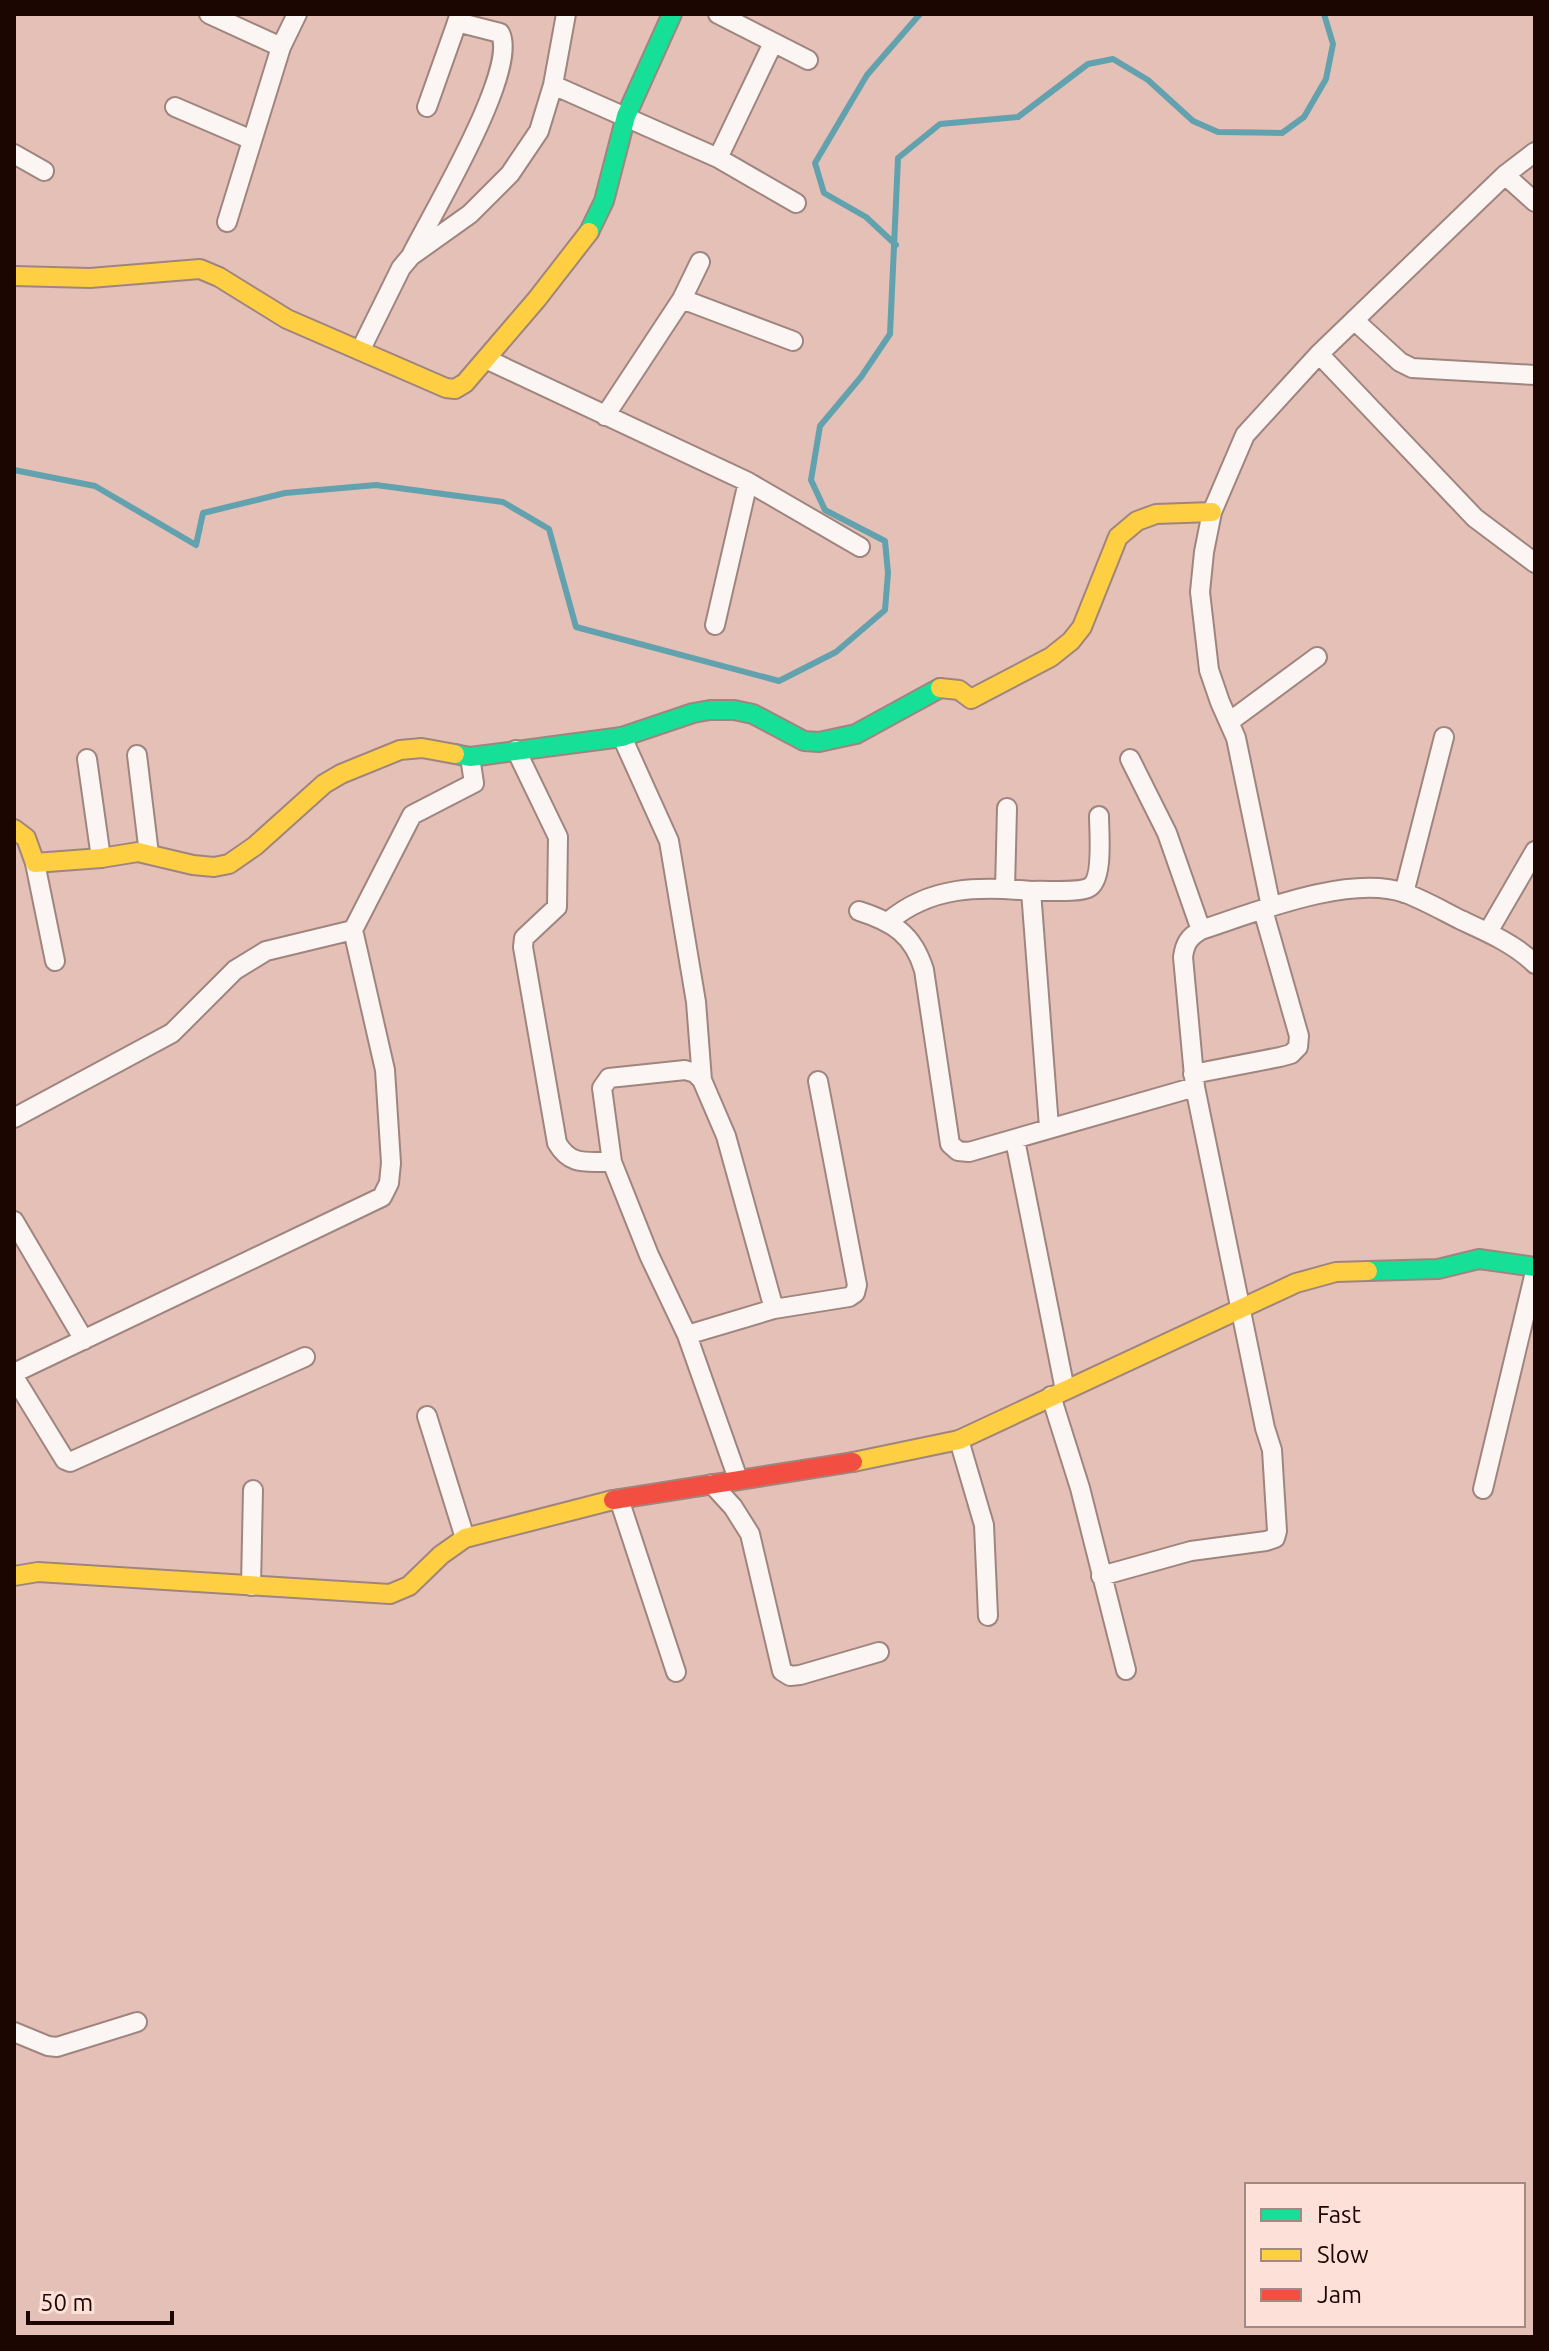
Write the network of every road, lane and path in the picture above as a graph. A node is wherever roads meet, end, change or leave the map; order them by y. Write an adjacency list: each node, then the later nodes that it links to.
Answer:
1 (209, 14): 8 (street)
2 (297, 14): 8 (street)
3 (566, 14): 10 (street)
4 (672, 14): 13 (street)
5 (718, 14): 7 (street)
6 (458, 18): 12 (street); 23 (street)
7 (773, 43): 9 (street); 17 (street)
8 (281, 47): 14 (street)
9 (808, 60)
10 (553, 85): 13 (street); 23 (street)
11 (175, 107): 14 (street)
12 (427, 107)
13 (626, 116): 17 (street); 31 (street)
14 (252, 140): 22 (street)
15 (1535, 152): 19 (street)
16 (14, 154): 18 (street)
17 (718, 158): 21 (street)
18 (44, 171)
19 (1505, 175): 20 (street); 27 (street)
20 (1535, 202)
21 (796, 203)
22 (227, 222)
23 (411, 256): 29 (street)
24 (700, 262): 26 (street)
25 (14, 276): 29 (street)
26 (682, 299): 28 (street); 33 (street)
27 (1354, 320): 30 (street); 32 (street)
28 (793, 341)
29 (361, 349): 31 (street)
30 (1319, 354): 35 (street); 37 (street)
31 (486, 359): 33 (street)
32 (1535, 375)
33 (605, 416): 34 (street)
34 (748, 482): 36 (street); 38 (street)
35 (1212, 512): 40 (street); 41 (street)
36 (860, 547)
37 (1535, 563)
38 (715, 625)
39 (1317, 657): 40 (street)
40 (1229, 722): 58 (street)
41 (622, 737): 43 (street); 66 (street)
42 (1444, 737): 57 (street)
43 (516, 750): 45 (street); 72 (street)
44 (137, 755): 52 (street)
45 (470, 757): 52 (street); 61 (street)
46 (87, 759): 53 (street)
47 (1130, 759): 62 (street)
48 (1007, 808): 55 (street)
49 (1099, 816): 56 (street)
50 (14, 829): 54 (street)
51 (1535, 851): 63 (street)
52 (149, 854): 53 (street)
53 (101, 858): 54 (street)
54 (35, 863): 64 (street)
55 (1005, 889): 56 (street); 60 (street)
56 (1031, 891): 70 (street)
57 (1404, 893): 58 (street); 63 (street)
58 (1267, 908): 62 (street); 67 (street)
59 (859, 911): 60 (street)
60 (889, 921): 71 (street)
61 (353, 930): 69 (street); 78 (street)
62 (1201, 930): 67 (street)
63 (1488, 932): 65 (street)
64 (55, 961)
65 (1535, 964)
66 (702, 1080): 72 (street); 76 (street)
67 (1194, 1080): 70 (street); 75 (street)
68 (818, 1081): 76 (street)
69 (14, 1118)
70 (1049, 1127): 71 (street)
71 (1015, 1140): 81 (street)
72 (612, 1162): 77 (street)
73 (14, 1221): 78 (street)
74 (1535, 1270): 75 (street); 86 (street)
75 (1241, 1306): 81 (street); 91 (street)
76 (774, 1309): 77 (street)
77 (687, 1335): 84 (street)
78 (84, 1340): 80 (street)
79 (305, 1357): 80 (street)
80 (14, 1375)
81 (1058, 1393): 83 (street); 91 (street)
82 (427, 1416): 89 (street)
83 (959, 1440): 84 (street); 93 (street)
84 (738, 1479): 85 (street)
85 (712, 1484): 88 (street); 94 (street)
86 (1483, 1489)
87 (253, 1490): 92 (street)
88 (619, 1499): 89 (street); 96 (street)
89 (465, 1538): 92 (street)
90 (14, 1576): 92 (street)
91 (1101, 1576): 95 (street)
92 (251, 1586)
93 (988, 1616)
94 (879, 1652)
95 (1126, 1670)
96 (676, 1672)
97 (137, 2022): 98 (street)
98 (14, 2032)

